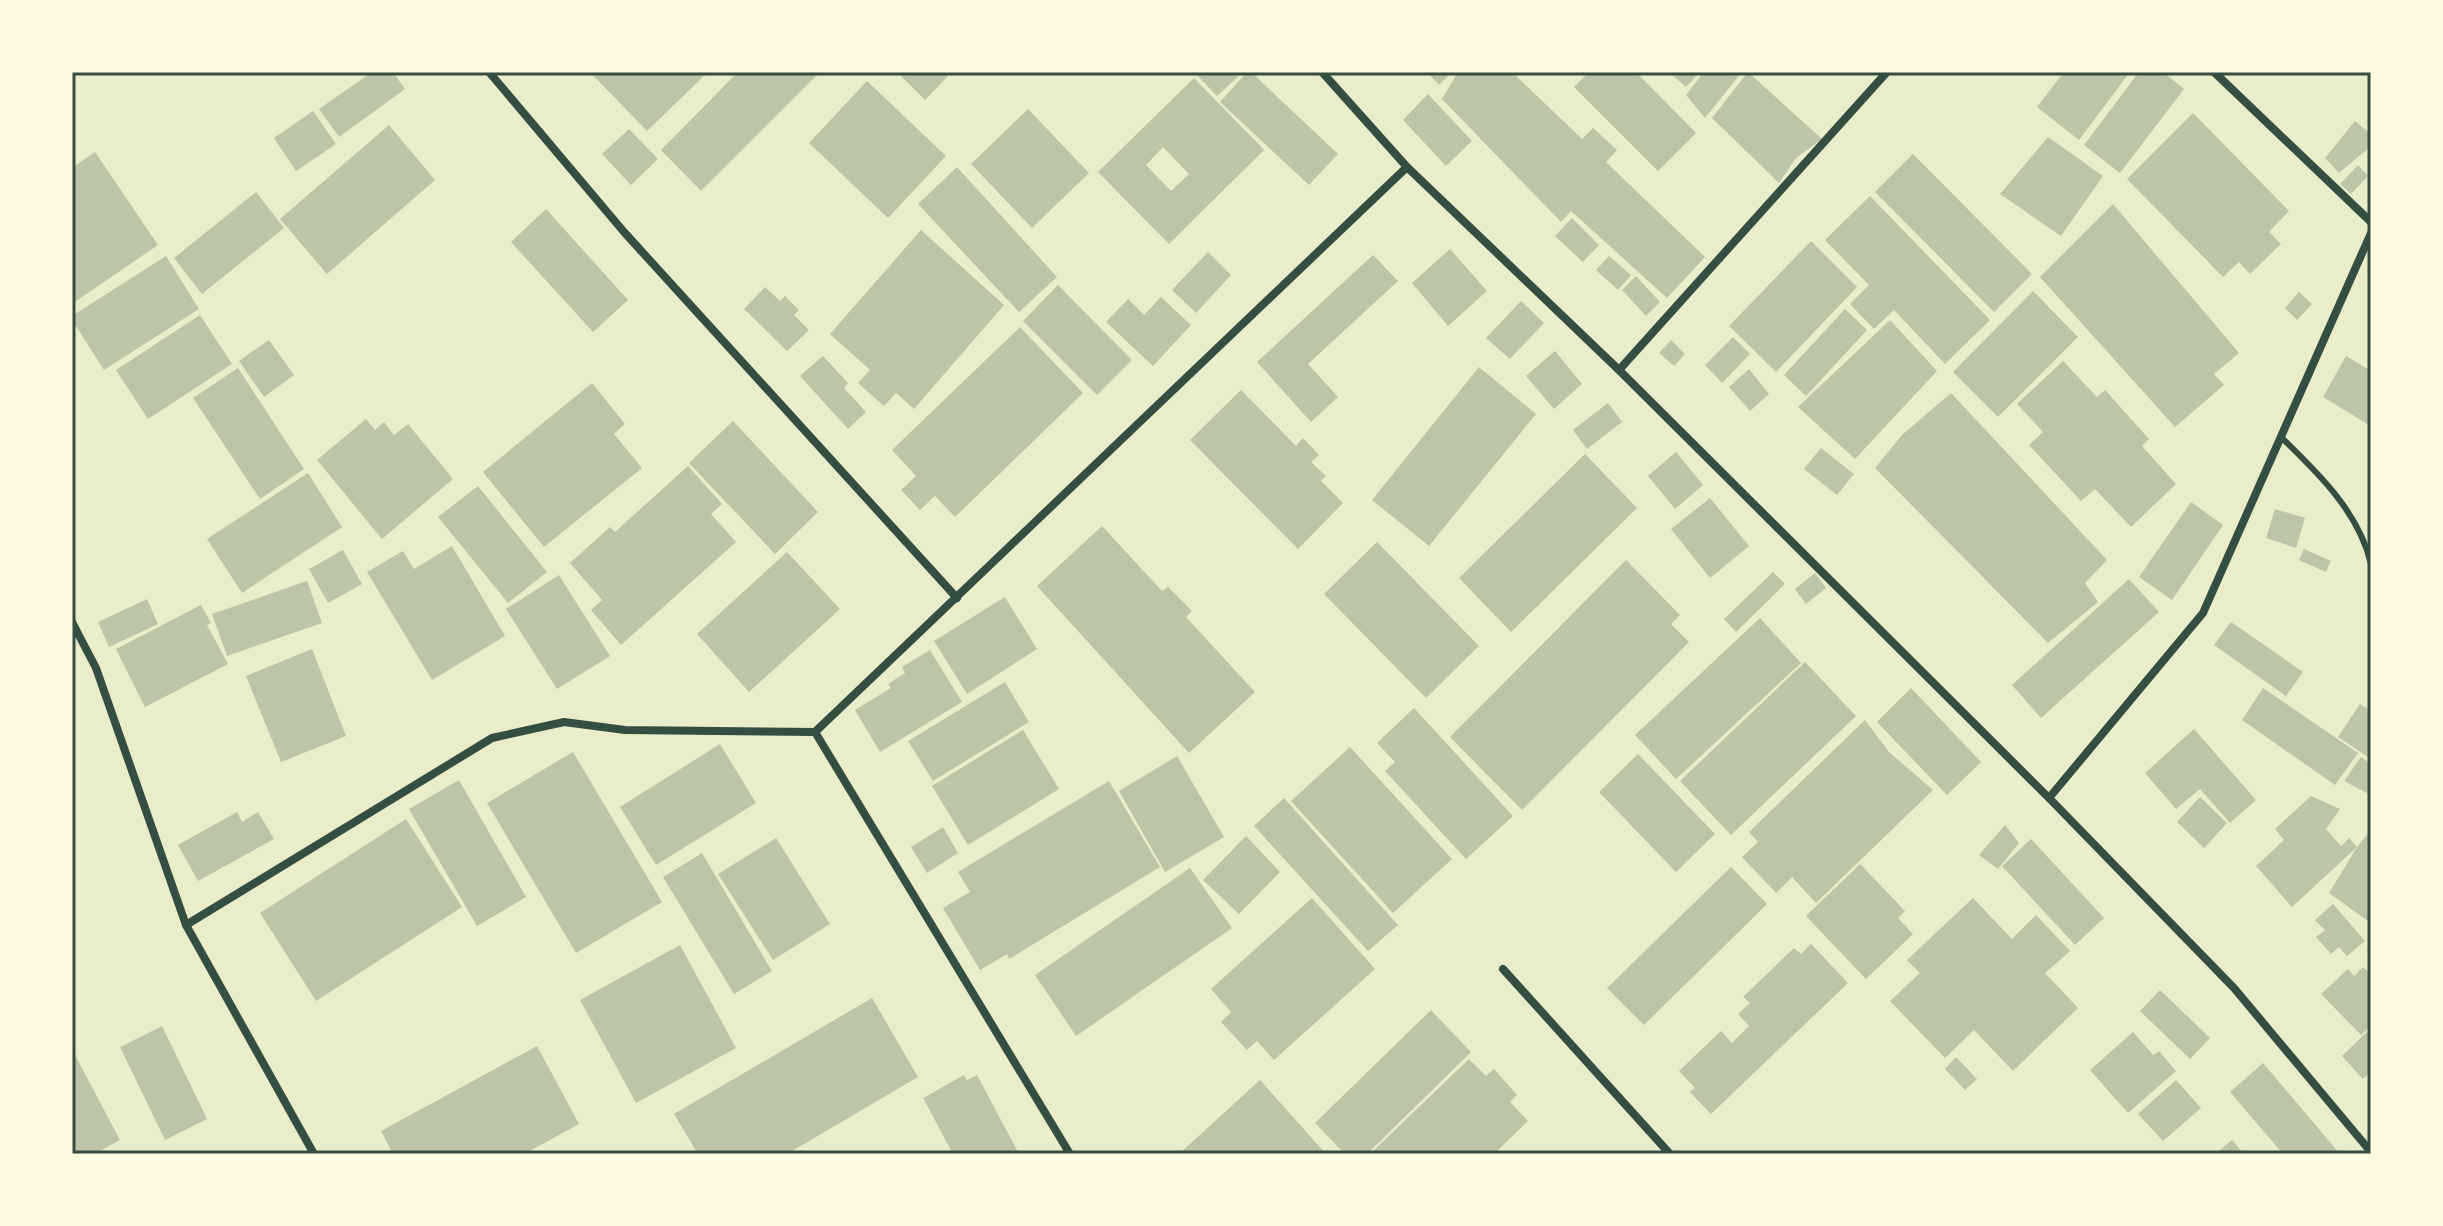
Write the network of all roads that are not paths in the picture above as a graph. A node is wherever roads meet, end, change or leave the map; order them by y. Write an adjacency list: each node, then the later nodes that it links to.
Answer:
1 (489, 72): 11 (street)
2 (1322, 72): 5 (street)
3 (1887, 72): 8 (street)
4 (2214, 72): 6 (street)
5 (1407, 167): 8 (street); 11 (street)
6 (2371, 222)
7 (2371, 233): 9 (street)
8 (1619, 370): 14 (street)
9 (2281, 437): 10 (lane); 14 (street)
10 (2371, 564)
11 (957, 598): 13 (street)
12 (72, 622): 15 (street)
13 (815, 732): 15 (street); 19 (street)
14 (2049, 798): 17 (street)
15 (186, 925): 18 (street)
16 (1503, 969): 20 (street)
17 (2371, 1152)
18 (314, 1154)
19 (1070, 1154)
20 (1670, 1154)

